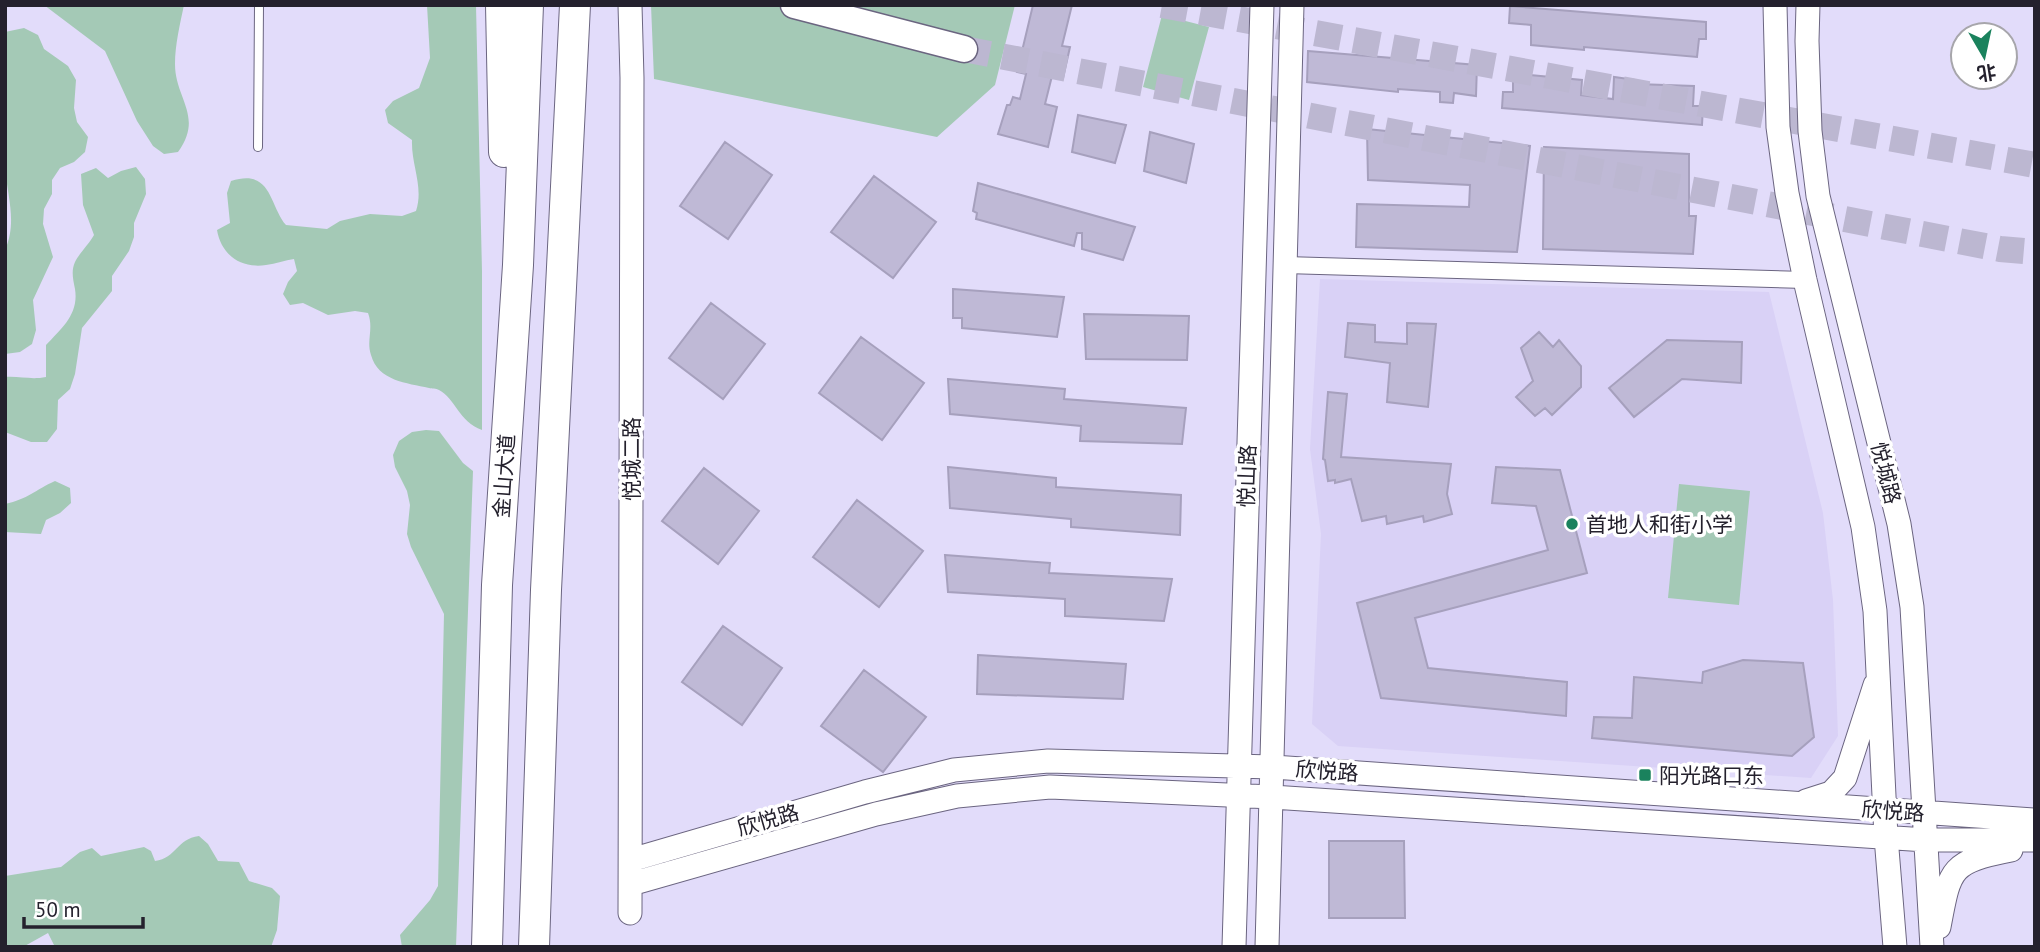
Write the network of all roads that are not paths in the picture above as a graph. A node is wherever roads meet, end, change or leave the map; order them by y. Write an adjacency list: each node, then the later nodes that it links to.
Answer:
1 (259, 5): 13 (lane)
2 (501, 5): 14 (highway)
3 (528, 5): 14 (highway, 金山大道)
4 (575, 5): 33 (highway)
5 (630, 5): 29 (main road, 悦城二路)
6 (794, 5): 11 (main road)
7 (1262, 5): 18 (main road, 悦山路)
8 (1292, 5): 15 (main road, 悦山路)
9 (1774, 5): 16 (main road, 悦城路)
10 (1808, 5): 24 (main road, 悦城路)
11 (841, 12): 12 (main road)
12 (964, 49)
13 (258, 147)
14 (518, 265): 32 (highway, 金山大道)
15 (1285, 265): 16 (street); 19 (main road, 悦山路)
16 (1805, 280): 17 (main road, 悦城路)
17 (1879, 672): 22 (main road); 23 (main road, 悦城路)
18 (1238, 766): 19 (main road, 欣悦路); 20 (main road, 悦山路); 29 (main road, 欣悦路)
19 (1273, 767): 21 (main road, 悦山路); 22 (main road, 欣悦路)
20 (1238, 795): 21 (main road, 欣悦路); 30 (main road, 欣悦路); 34 (main road, 悦山路)
21 (1272, 797): 26 (main road, 欣悦路); 35 (main road, 悦山路)
22 (1801, 803): 23 (main road, 欣悦路)
23 (1886, 811): 24 (main road, 欣悦路); 26 (main road, 悦城路)
24 (1924, 813): 25 (main road, 欣悦路); 27 (main road, 悦城路)
25 (2035, 820)
26 (1886, 837): 27 (main road, 欣悦路); 36 (main road, 悦城路)
27 (1926, 840): 28 (main road, 欣悦路); 37 (main road, 悦城路)
28 (2035, 842): 37 (main road)
29 (631, 860): 30 (main road, 悦城二路)
30 (631, 884): 31 (main road, 悦城二路)
31 (630, 912)
32 (487, 947)
33 (534, 947)
34 (1234, 947)
35 (1267, 947)
36 (1895, 947)
37 (1933, 947)

